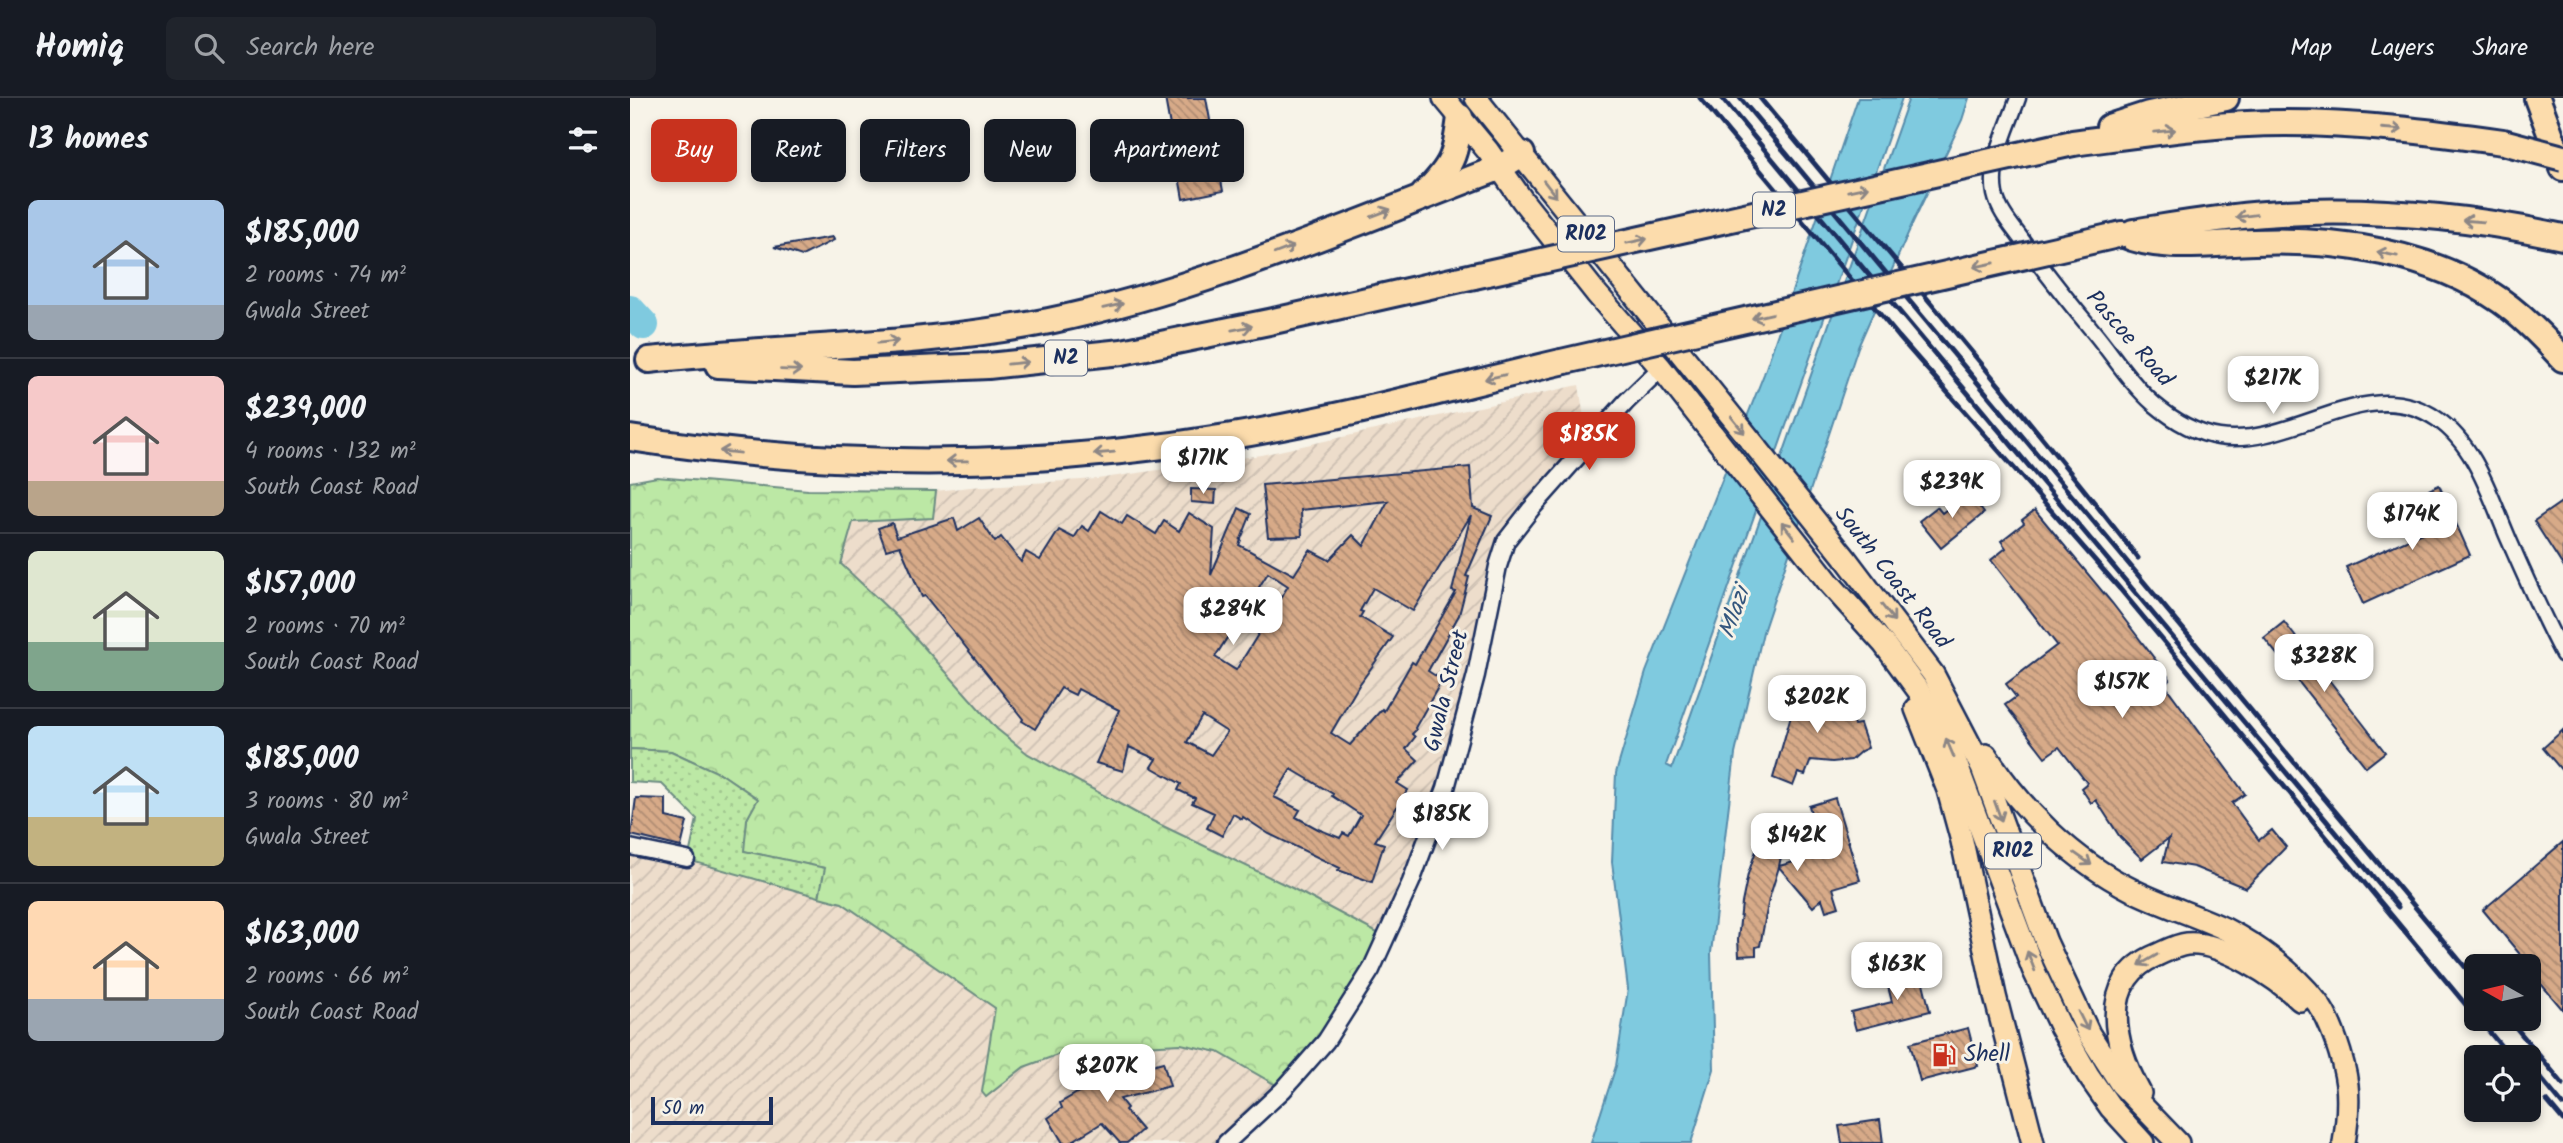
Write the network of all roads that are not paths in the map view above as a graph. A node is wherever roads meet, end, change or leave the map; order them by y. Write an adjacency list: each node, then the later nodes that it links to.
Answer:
1 (2018, 98): 18 (street, Pascoe Road)
2 (2226, 98): 5 (highway)
3 (2537, 98): 9 (highway)
4 (1460, 104): 6 (main road, South Coast Road / R102); 8 (main road, South Coast Road / R102); 10 (highway)
5 (2073, 143): 7 (highway, N2, one-way to 7, bridge); 13 (highway, N2, one-way to 5, bridge)
6 (1522, 155): 8 (highway); 19 (main road, South Coast Road / R102, one-way to 19)
7 (2563, 158)
8 (1499, 168): 10 (highway); 15 (main road, South Coast Road / R102)
9 (2563, 168)
10 (1419, 199): 13 (highway, one-way to 10)
11 (2122, 234): 12 (highway, one-way to 11); 14 (highway, one-way to 11); 16 (highway, one-way to 16, bridge)
12 (2552, 234)
13 (640, 358)
14 (2563, 359)
15 (1661, 368): 17 (main road, South Coast Road / R102, one-way to 15); 23 (street, Gwala Street)
16 (630, 438)
17 (1849, 608): 24 (main road); 25 (main road, South Coast Road / R102, one-way to 17)
18 (2563, 655)
19 (1933, 674): 22 (main road, South Coast Road / R102, one-way to 22); 28 (main road, one-way to 28)
20 (630, 847): 21 (street)
21 (687, 859)
22 (2155, 1120): 26 (main road, South Coast Road / R102); 27 (main road, one-way to 22)
23 (1226, 1143)
24 (2033, 1143)
25 (2143, 1143)
26 (2178, 1143)
27 (2334, 1143)
28 (2344, 1143)

